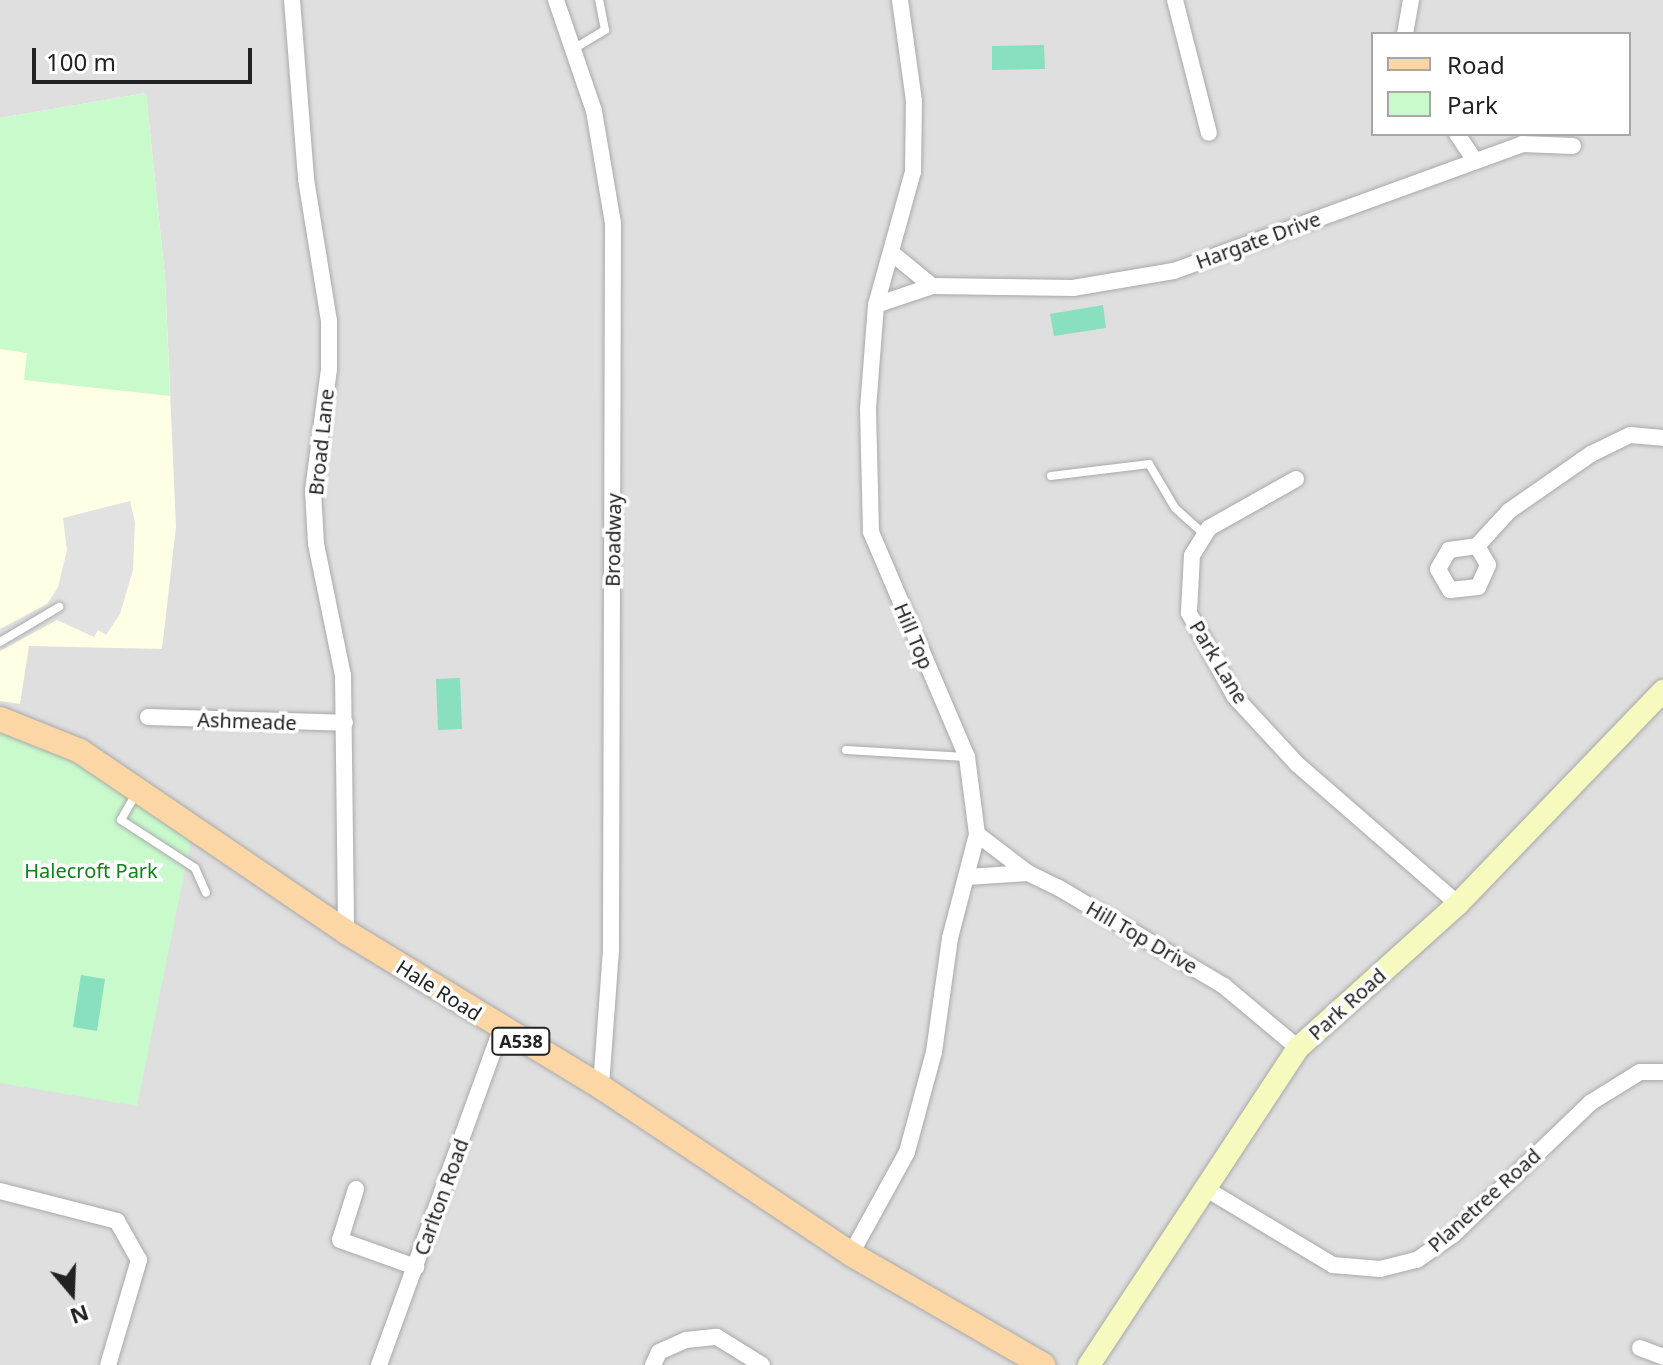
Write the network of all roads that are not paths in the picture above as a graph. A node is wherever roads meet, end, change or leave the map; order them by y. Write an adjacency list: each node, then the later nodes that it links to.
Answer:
1 (292, 0): 26 (street, Broad Lane)
2 (556, 0): 8 (street, Broadway)
3 (599, 0): 8 (lane)
4 (900, 0): 13 (street, Hill Top)
5 (1175, 0): 9 (street)
6 (1411, 0): 7 (street)
7 (1405, 32)
8 (575, 48): 39 (street, Broadway)
9 (1209, 133)
10 (1458, 136): 12 (street)
11 (1573, 146): 12 (street, Hargate Drive)
12 (1475, 161): 14 (street, Hargate Drive)
13 (893, 254): 14 (street); 15 (street, Hill Top)
14 (932, 286): 15 (street, Hargate Drive)
15 (876, 305): 28 (street, Hill Top)
16 (1663, 438): 20 (street)
17 (1051, 476): 19 (lane)
18 (1296, 479): 19 (street)
19 (1205, 535): 34 (street, Park Lane)
20 (1477, 546)
21 (59, 607): 22 (lane)
22 (0, 642)
23 (1663, 691): 34 (main road, Park Road)
24 (148, 717): 26 (street, Ashmeade)
25 (0, 719): 29 (main road, Hale Road / A538)
26 (345, 723): 35 (street, Broad Lane)
27 (846, 750): 28 (lane)
28 (967, 757): 30 (street, Hill Top)
29 (137, 791): 33 (lane); 35 (main road, Hale Road / A538)
30 (977, 834): 31 (street, Hill Top Drive); 32 (street, Hill Top)
31 (1028, 873): 32 (street); 37 (street, Hill Top Drive)
32 (967, 877): 43 (street, Hill Top)
33 (206, 893)
34 (1458, 904): 37 (main road, Park Road)
35 (346, 932): 36 (main road, Hale Road / A538)
36 (501, 1029): 39 (main road, Hale Road / A538); 44 (street, Carlton Road)
37 (1298, 1048): 41 (main road, Park Road)
38 (1663, 1072): 41 (street, Planetree Road)
39 (601, 1087): 43 (main road, Hale Road / A538)
40 (356, 1189): 44 (street)
41 (1208, 1190): 52 (main road, Park Road)
42 (0, 1191): 47 (street)
43 (851, 1254): 51 (main road, Hale Road / A538)
44 (416, 1267): 48 (street, Carlton Road)
45 (1640, 1348): 46 (street)
46 (1663, 1357)
47 (108, 1365)
48 (379, 1365)
49 (653, 1365): 50 (street)
50 (762, 1365)
51 (1043, 1365)
52 (1089, 1365)

